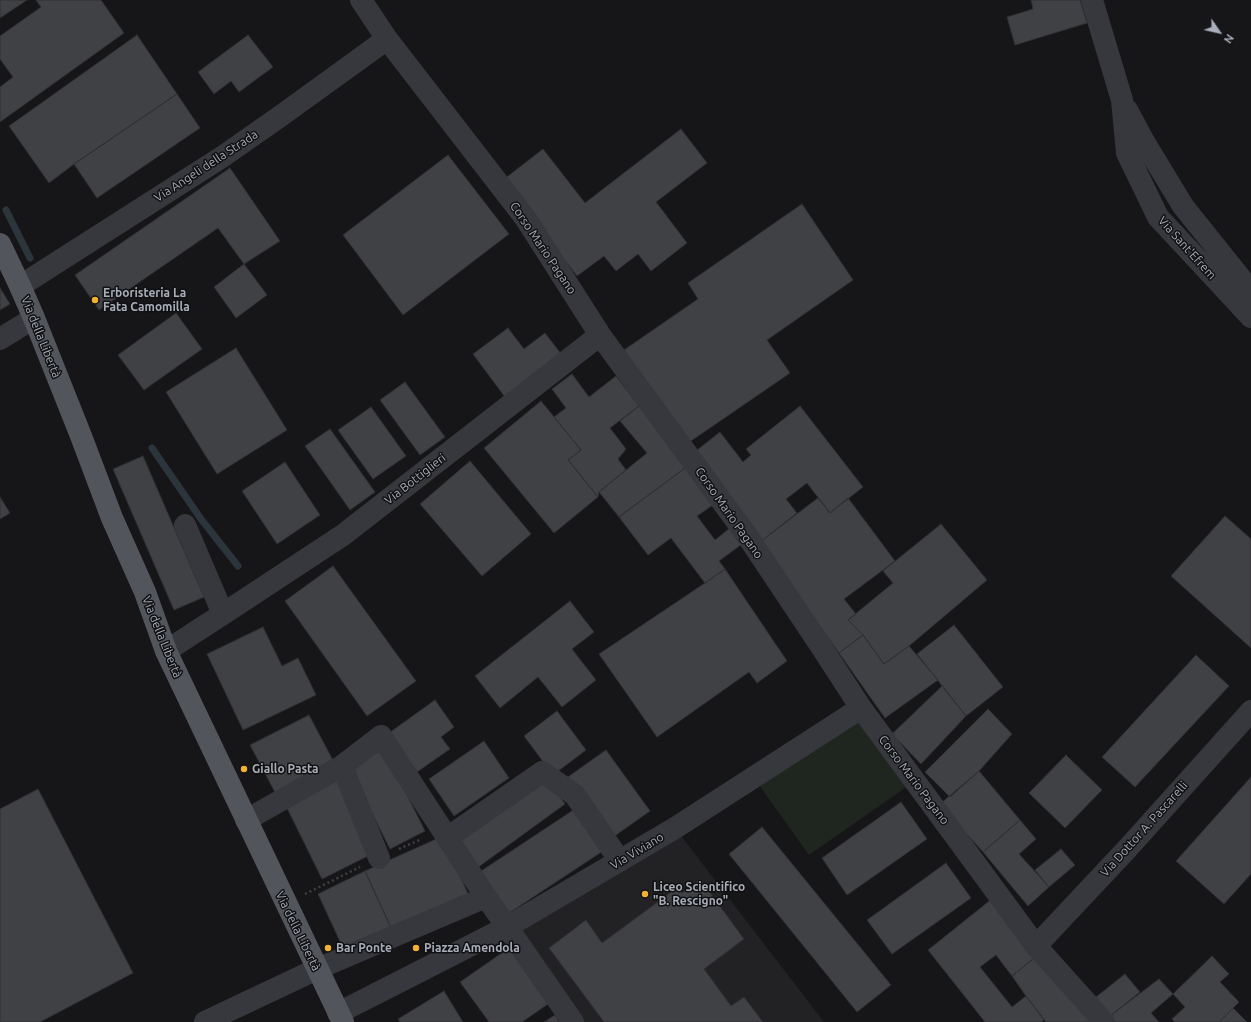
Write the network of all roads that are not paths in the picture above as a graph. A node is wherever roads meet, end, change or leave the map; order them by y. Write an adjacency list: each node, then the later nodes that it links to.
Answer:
1 (361, 0): 3 (street, Corso Mario Pagano)
2 (1092, 0): 4 (street, Via Sant'Efrem)
3 (387, 39): 6 (street, Via Angeli della Strada); 10 (street, Corso Mario Pagano)
4 (1122, 100): 7 (street, Via Sant'Efrem); 8 (street, Via Sant'Efrem)
5 (0, 244): 6 (main road, Via della Libertà)
6 (20, 286): 9 (main road, Via della Libertà)
7 (1251, 291)
8 (1251, 317)
9 (34, 318): 11 (street); 14 (main road, Via della Libertà)
10 (600, 335): 13 (street, Via Bottiglieri); 15 (street, Corso Mario Pagano)
11 (0, 339)
12 (185, 525): 13 (street)
13 (223, 614): 14 (street, Via Bottiglieri)
14 (166, 651): 18 (main road, Via della Libertà)
15 (861, 708): 21 (street, Via Viviano); 24 (street, Corso Mario Pagano)
16 (1251, 711): 24 (street, Via Dottor A. Pascarelli)
17 (342, 766): 18 (street); 19 (street); 20 (street)
18 (246, 820): 25 (main road, Via della Libertà)
19 (447, 838): 21 (street); 22 (street)
20 (379, 858)
21 (620, 861): 23 (street, Via Viviano)
22 (486, 897): 23 (street); 25 (street)
23 (507, 927): 26 (street); 28 (street)
24 (1036, 946): 29 (street, Corso Mario Pagano)
25 (317, 969): 26 (main road, Via della Libertà); 27 (street)
26 (340, 1018)
27 (205, 1022)
28 (573, 1022)
29 (1104, 1022)

